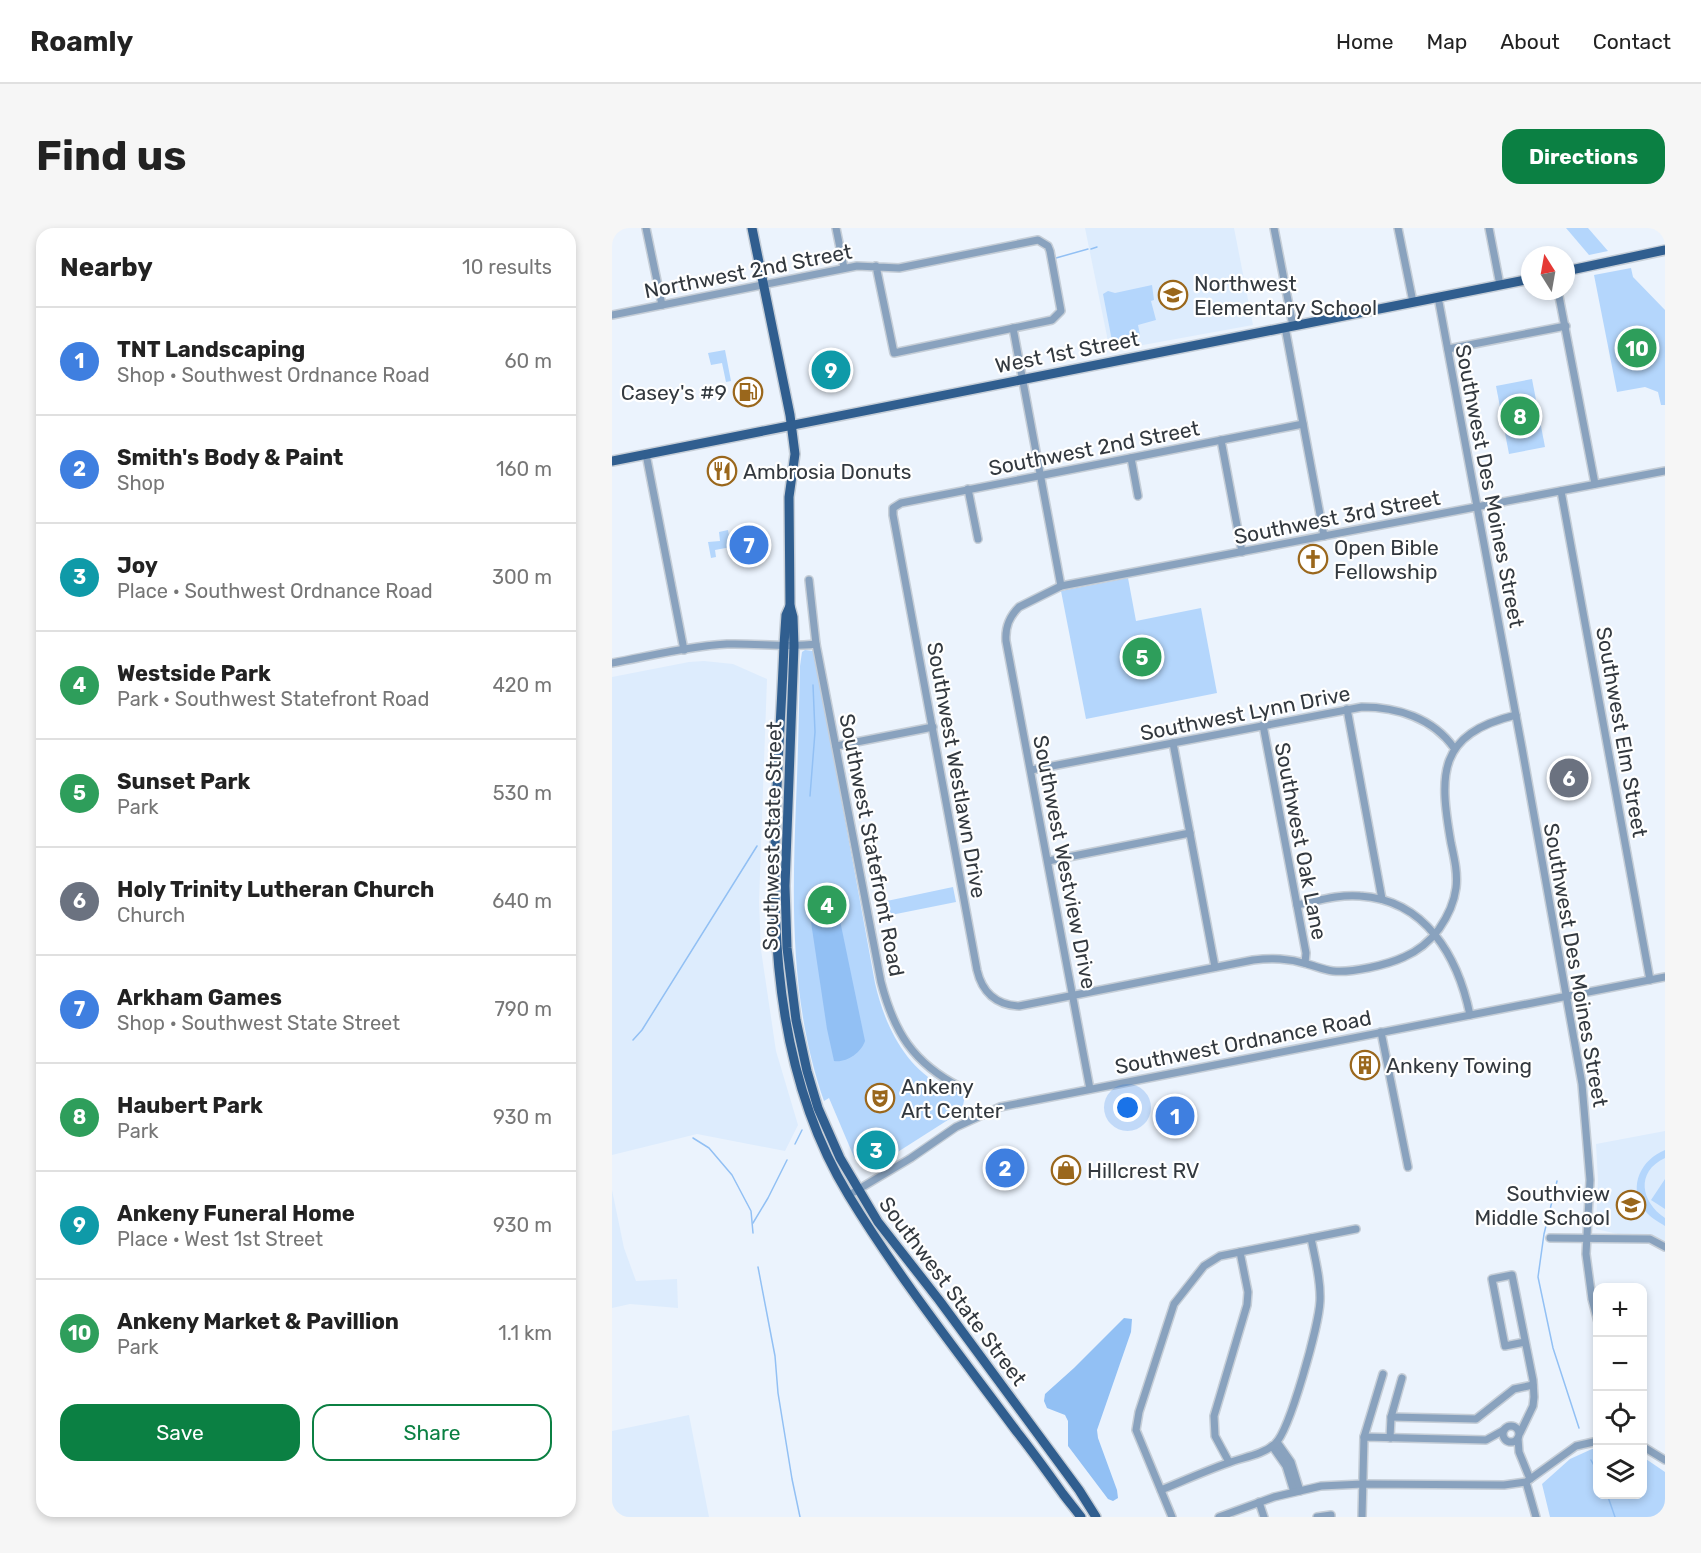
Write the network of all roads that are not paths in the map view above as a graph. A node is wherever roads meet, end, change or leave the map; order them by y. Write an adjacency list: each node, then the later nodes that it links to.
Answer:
1 (646, 228): 17 (street)
2 (752, 228): 12 (main road, Southwest State Street)
3 (836, 228): 9 (street)
4 (1274, 228): 20 (street)
5 (1398, 228): 16 (street)
6 (1488, 228): 13 (street)
7 (1665, 250): 10 (main road)
8 (876, 266): 9 (street, Northwest 2nd Street); 21 (street); 21 (street, Northwest 2nd Street)
9 (844, 268): 12 (street, Northwest 2nd Street)
10 (1575, 269)
11 (1521, 281): 13 (main road, West 1st Street)
12 (764, 285): 17 (street, Northwest 2nd Street); 25 (main road, Southwest State Street)
13 (1500, 285): 14 (main road, West 1st Street)
14 (1438, 297): 16 (main road, West 1st Street); 22 (street, Southwest Des Moines Street)
15 (1560, 300): 19 (street)
16 (1413, 302): 20 (main road, West 1st Street)
17 (662, 305): 18 (street, Northwest 2nd Street)
18 (612, 315)
19 (1566, 326): 22 (street); 32 (street)
20 (1289, 327): 23 (main road, West 1st Street); 24 (street)
21 (1013, 328): 23 (street)
22 (1448, 350): 36 (street, Southwest Des Moines Street)
23 (1022, 379): 25 (main road, West 1st Street); 31 (street)
24 (1304, 424): 26 (street, Southwest 2nd Street); 38 (street)
25 (792, 425): 27 (main road, West 1st Street); 45 (main road, Southwest State Street)
26 (1221, 440): 28 (street, Southwest 2nd Street); 40 (street)
27 (646, 454): 29 (main road, West 1st Street); 46 (street)
28 (1131, 458): 31 (street, Southwest 2nd Street); 35 (street)
29 (612, 459)
30 (1665, 471): 32 (street, Southwest 3rd Street)
31 (1041, 475): 33 (street, Southwest 2nd Street); 42 (street)
32 (1595, 484): 34 (street, Southwest 3rd Street)
33 (968, 489): 37 (street, Southwest 2nd Street); 39 (street)
34 (1561, 491): 36 (street, Southwest 3rd Street); 64 (street, Southwest Elm Street)
35 (1138, 496)
36 (1478, 507): 38 (street, Southwest 3rd Street); 49 (street, Southwest Des Moines Street)
37 (893, 508): 51 (street, Southwest Westlawn Drive)
38 (1324, 536): 40 (street, Southwest 3rd Street)
39 (978, 539)
40 (1242, 552): 42 (street, Southwest 3rd Street)
41 (810, 579): 44 (street, Southwest Statefront Road)
42 (1061, 586): 43 (street, Southwest 3rd Street)
43 (1006, 641): 55 (street, Southwest Westview Drive)
44 (816, 644): 45 (street); 53 (street, Southwest Statefront Road)
45 (789, 646): 46 (street); 72 (main road, Southwest State Street)
46 (684, 650): 47 (street)
47 (612, 663)
48 (1347, 709): 50 (street, Southwest Lynn Drive); 54 (street, Southwest Lynn Drive); 58 (street)
49 (1516, 715): 54 (street); 66 (street, Southwest Des Moines Street)
50 (1263, 725): 52 (street, Southwest Lynn Drive); 59 (street, Southwest Oak Lane)
51 (933, 727): 53 (street); 65 (street, Southwest Westlawn Drive)
52 (1173, 743): 55 (street, Southwest Lynn Drive); 56 (street)
53 (836, 746): 69 (street, Southwest Statefront Road)
54 (1454, 748): 60 (street, Southwest Westlawn Drive)
55 (1031, 770): 57 (street, Southwest Westview Drive)
56 (1190, 833): 57 (street); 62 (street)
57 (1048, 861): 65 (street, Southwest Westview Drive)
58 (1382, 899): 59 (street); 60 (street)
59 (1297, 905): 61 (street, Southwest Oak Lane)
60 (1435, 934): 61 (street, Southwest Westlawn Drive); 67 (street)
61 (1305, 963): 62 (street, Southwest Westlawn Drive)
62 (1215, 967): 65 (street, Southwest Westlawn Drive)
63 (1665, 977): 64 (street, Southwest Ordnance Road)
64 (1650, 980): 66 (street, Southwest Ordnance Road)
65 (1073, 995): 70 (street, Southwest Westview Drive)
66 (1567, 996): 67 (street, Southwest Ordnance Road); 76 (street, Southwest Des Moines Street)
67 (1470, 1015): 68 (street, Southwest Ordnance Road)
68 (1381, 1032): 70 (street, Southwest Ordnance Road); 71 (street)
69 (960, 1087)
70 (1090, 1089): 72 (street, Southwest Ordnance Road)
71 (1408, 1167)
72 (853, 1193): 105 (main road, Southwest State Street); 106 (main road, Southwest State Street)
73 (1356, 1229): 74 (street)
74 (1311, 1238): 78 (street); 94 (street)
75 (1550, 1238): 76 (street)
76 (1587, 1238): 77 (street); 79 (street, Southwest Des Moines Street)
77 (1665, 1247)
78 (1240, 1252): 98 (street); 101 (street)
79 (1593, 1303)
80 (1525, 1342): 80 (street); 83 (street)
81 (1383, 1374): 89 (street)
82 (1402, 1378): 84 (street)
83 (1533, 1385): 84 (street); 85 (street)
84 (1391, 1417): 91 (street)
85 (1526, 1418): 86 (street); 88 (street)
86 (1512, 1425): 87 (street); 88 (street)
87 (1504, 1431): 90 (street); 92 (street)
88 (1519, 1436): 92 (street); 96 (street)
89 (1364, 1437): 91 (street); 100 (street)
90 (1493, 1437): 91 (street); 92 (street)
91 (1390, 1438)
92 (1507, 1441): 96 (street)
93 (1593, 1442): 99 (street)
94 (1275, 1444): 98 (street); 102 (street)
95 (1647, 1449): 97 (street)
96 (1519, 1452): 99 (street)
97 (1665, 1460)
98 (1229, 1462): 101 (street)
99 (1528, 1480): 100 (street); 112 (street)
100 (1364, 1485): 102 (street); 111 (street)
101 (1161, 1490): 107 (street)
102 (1297, 1492): 103 (street)
103 (1259, 1502): 108 (street); 109 (street)
104 (1331, 1516): 110 (street)
105 (1081, 1517)
106 (1096, 1517)
107 (1172, 1517)
108 (1219, 1517)
109 (1264, 1517)
110 (1317, 1517)
111 (1362, 1517)
112 (1536, 1517)

